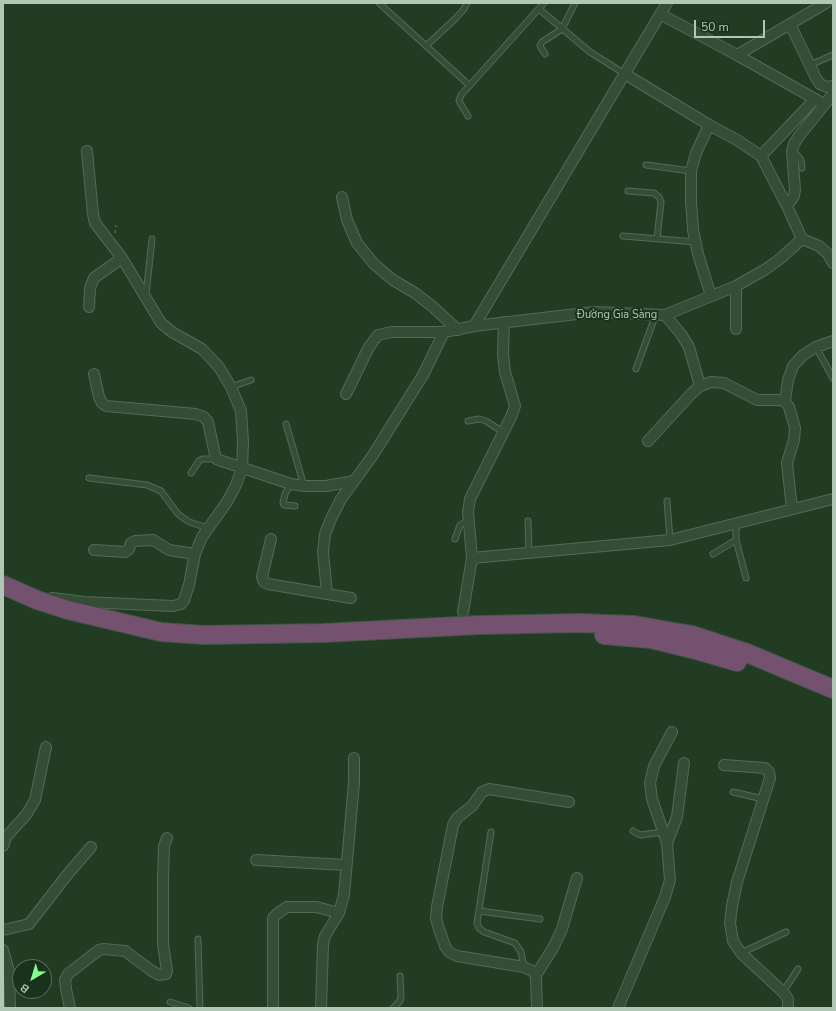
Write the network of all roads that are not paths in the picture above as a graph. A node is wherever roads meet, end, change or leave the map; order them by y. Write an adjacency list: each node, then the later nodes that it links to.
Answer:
1 (379, 3): 11 (lane)
2 (467, 3): 11 (lane)
3 (544, 3): 7 (lane)
4 (575, 3): 10 (lane)
5 (667, 3): 8 (street)
6 (826, 3): 9 (street)
7 (539, 9): 10 (lane); 17 (lane)
8 (660, 14): 13 (street); 16 (street)
9 (790, 24): 13 (street); 15 (street)
10 (562, 29): 12 (lane); 16 (lane)
11 (426, 46): 17 (lane)
12 (545, 54)
13 (737, 55): 20 (street)
14 (833, 55): 15 (lane)
15 (810, 65): 18 (street)
16 (625, 74): 23 (street); 48 (street)
17 (469, 85): 22 (lane)
18 (833, 86)
19 (833, 94): 21 (street)
20 (814, 99): 21 (street); 26 (street)
21 (824, 104): 25 (street)
22 (468, 116)
23 (709, 125): 26 (street); 29 (street)
24 (87, 151): 40 (street)
25 (792, 151): 28 (lane); 30 (street)
26 (760, 156): 31 (street)
27 (646, 165): 29 (lane)
28 (802, 168)
29 (691, 171): 39 (street)
30 (794, 179): 31 (street); 34 (street)
31 (776, 185): 34 (street)
32 (628, 191): 37 (lane)
33 (342, 197): 50 (street)
34 (787, 206): 38 (street)
35 (623, 236): 37 (lane)
36 (152, 239): 44 (lane)
37 (657, 239): 39 (lane)
38 (802, 239): 41 (street); 42 (street, Đường Gia Sàng)
39 (695, 242): 43 (street)
40 (122, 258): 44 (street); 45 (street)
41 (833, 263)
42 (736, 286): 43 (street, Đường Gia Sàng); 49 (street)
43 (711, 296): 46 (street, Đường Gia Sàng)
44 (145, 298): 59 (street)
45 (89, 307)
46 (661, 314): 47 (street, Đường Gia Sàng); 54 (lane); 58 (street)
47 (504, 322): 48 (street, Đường Gia Sàng); 64 (street)
48 (474, 326): 50 (street, Đường Gia Sàng)
49 (736, 329)
50 (458, 330): 51 (street, Đường Gia Sàng)
51 (444, 332): 60 (street, Đường Gia Sàng); 70 (street)
52 (833, 341): 53 (street)
53 (816, 347): 56 (lane); 61 (street)
54 (636, 369)
55 (94, 374): 66 (street)
56 (833, 378)
57 (251, 380): 59 (lane)
58 (700, 386): 61 (street); 65 (street)
59 (231, 387): 67 (street)
60 (346, 394)
61 (785, 401): 76 (street)
62 (468, 422): 64 (lane)
63 (286, 424): 72 (lane)
64 (503, 432): 77 (street)
65 (648, 441)
66 (216, 459): 67 (street); 68 (lane)
67 (242, 468): 71 (street); 80 (street)
68 (191, 473)
69 (89, 478): 80 (lane)
70 (354, 481): 72 (street); 92 (street)
71 (291, 484): 72 (street); 75 (lane)
72 (304, 486)
73 (833, 500): 76 (street)
74 (668, 501): 83 (lane)
75 (295, 506)
76 (792, 509): 79 (street)
77 (469, 520): 82 (lane); 89 (street)
78 (528, 521): 86 (lane)
79 (736, 524): 83 (street); 84 (lane)
80 (208, 528): 87 (street)
81 (271, 539): 92 (street)
82 (455, 539)
83 (670, 540): 86 (street)
84 (736, 540): 88 (lane); 90 (lane)
85 (94, 550): 87 (street)
86 (529, 553): 89 (street)
87 (195, 554): 94 (street)
88 (713, 554)
89 (472, 558): 96 (street)
90 (746, 578)
91 (3, 584): 97 (highway)
92 (327, 593): 95 (street)
93 (3, 595): 98 (highway)
94 (52, 598)
95 (351, 598)
96 (463, 612)
97 (833, 689)
98 (833, 702)
99 (672, 732): 109 (street)
100 (46, 747): 112 (street)
101 (354, 758): 115 (street)
102 (684, 763): 111 (street)
103 (724, 765): 105 (street)
104 (733, 792): 105 (lane)
105 (763, 798): 124 (street)
106 (569, 802): 125 (street)
107 (633, 831): 109 (lane)
108 (491, 832): 117 (lane)
109 (663, 832): 111 (street)
110 (167, 838): 132 (street)
111 (667, 843): 139 (street)
112 (3, 846)
113 (91, 847): 120 (street)
114 (256, 860): 115 (street)
115 (346, 865): 118 (street)
116 (577, 878): 127 (street)
117 (479, 912): 119 (lane); 125 (lane)
118 (339, 913): 135 (street); 136 (street)
119 (540, 919)
120 (3, 930)
121 (786, 932): 124 (lane)
122 (198, 939): 134 (lane)
123 (3, 950): 131 (street)
124 (741, 953): 129 (street)
125 (524, 967): 127 (street)
126 (798, 969): 129 (lane)
127 (536, 975): 138 (street)
128 (400, 976): 137 (lane)
129 (783, 992): 140 (street)
130 (170, 1002): 133 (lane)
131 (10, 1008)
132 (70, 1008)
133 (189, 1008)
134 (200, 1008)
135 (273, 1008)
136 (321, 1008)
137 (393, 1008)
138 (538, 1008)
139 (618, 1008)
140 (788, 1008)

